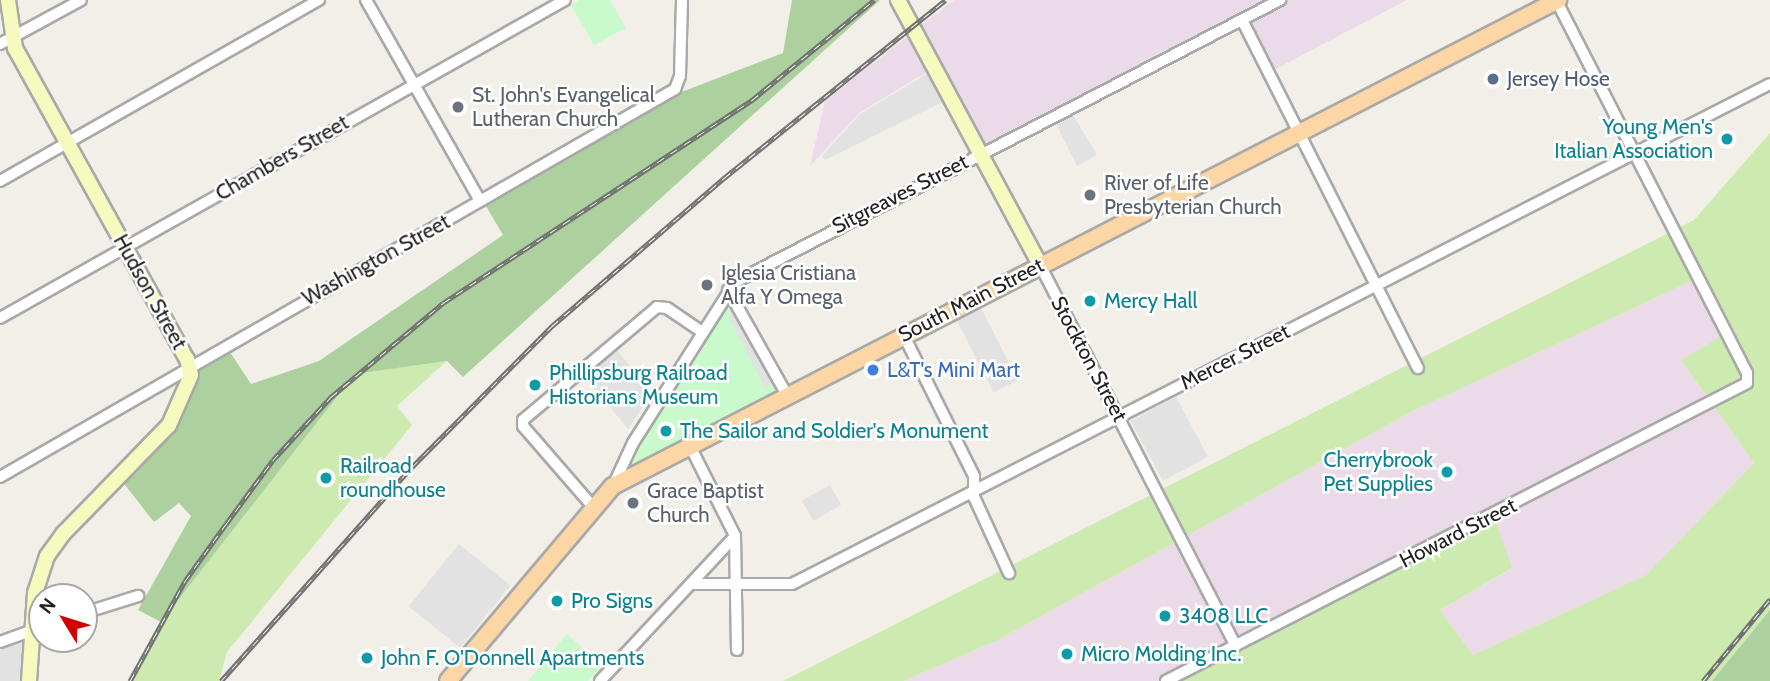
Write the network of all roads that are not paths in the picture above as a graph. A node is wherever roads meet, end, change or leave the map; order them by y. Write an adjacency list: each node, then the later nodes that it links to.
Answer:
1 (8, 0): 11 (street, Hudson Street)
2 (81, 0): 11 (street)
3 (319, 0): 15 (street)
4 (366, 0): 12 (street)
5 (565, 0): 12 (street, Chambers Street)
6 (682, 0): 19 (street, Washington Street)
7 (898, 0): 16 (street, Stockton Street)
8 (1280, 0): 10 (street, Sitgreaves Street)
9 (1557, 0): 14 (main road, South Main Street); 17 (street)
10 (1242, 20): 14 (street); 16 (street, Sitgreaves Street)
11 (5, 41): 15 (street, Hudson Street)
12 (415, 83): 19 (street); 20 (street, Chambers Street)
13 (1770, 84): 17 (street, Mercer Street)
14 (1298, 131): 21 (main road, South Main Street); 22 (street)
15 (67, 143): 18 (street); 20 (street, Hudson Street)
16 (980, 153): 21 (street, Stockton Street); 23 (street, Sitgreaves Street)
17 (1634, 154): 22 (street, Mercer Street); 45 (street, Howard Street)
18 (0, 181)
19 (480, 201): 27 (street, Washington Street)
20 (125, 247): 24 (street, Chambers Street); 27 (street, Hudson Street)
21 (1040, 265): 26 (main road, South Main Street); 30 (street, Stockton Street)
22 (1376, 286): 28 (street); 30 (street, Mercer Street)
23 (728, 290): 25 (street, Sitgreaves Street); 29 (street)
24 (0, 318)
25 (702, 332): 33 (street, Sitgreaves Street); 35 (street)
26 (903, 334): 29 (main road, South Main Street); 34 (street)
27 (190, 366): 32 (street, Washington Street); 38 (street, Hudson Street)
28 (1418, 368)
29 (787, 395): 31 (main road, South Main Street)
30 (1120, 415): 34 (street, Mercer Street); 45 (street, Stockton Street)
31 (689, 444): 33 (main road, South Main Street); 36 (street)
32 (0, 477)
33 (613, 486): 35 (main road, South Main Street)
34 (974, 492): 37 (street); 40 (street, Mercer Street)
35 (594, 508): 49 (main road, South Main Street)
36 (735, 536): 39 (street); 40 (street)
37 (1009, 573)
38 (37, 583)
39 (691, 584): 40 (street, Mercer Street); 50 (street)
40 (736, 585): 46 (street)
41 (138, 596): 42 (street)
42 (98, 609)
43 (28, 632): 44 (street)
44 (0, 642)
45 (1236, 646): 51 (street, Howard Street)
46 (737, 650)
47 (33, 653): 48 (street, Hudson Street)
48 (29, 681)
49 (448, 681)
50 (600, 681)
51 (1166, 681)

